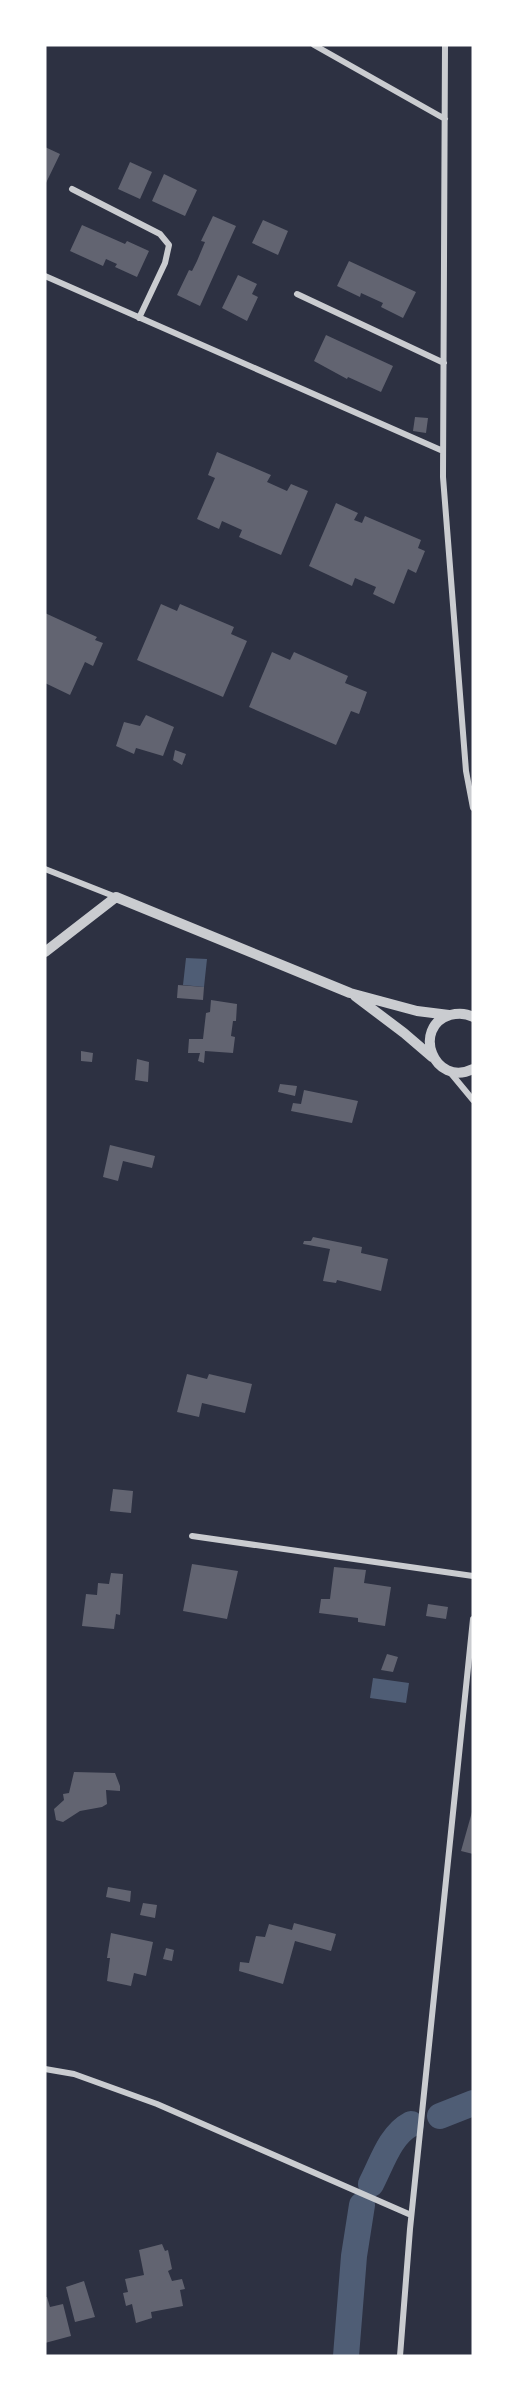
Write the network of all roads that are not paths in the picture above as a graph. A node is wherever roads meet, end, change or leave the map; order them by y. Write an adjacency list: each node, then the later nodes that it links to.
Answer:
1 (314, 45): 3 (street)
2 (445, 45): 3 (street)
3 (445, 119): 8 (street)
4 (72, 189): 7 (street)
5 (45, 276): 7 (street)
6 (297, 294): 8 (street)
7 (139, 318): 9 (street)
8 (444, 363): 9 (street)
9 (443, 451): 10 (street)
10 (473, 808)
11 (45, 869): 12 (street)
12 (116, 897): 13 (street); 14 (street)
13 (45, 952)
14 (350, 993): 15 (street); 17 (street)
15 (449, 1015): 16 (street); 17 (street)
16 (473, 1017)
17 (434, 1058): 19 (street)
18 (473, 1069): 19 (street)
19 (448, 1071): 20 (street)
20 (473, 1100)
21 (192, 1536): 22 (street)
22 (473, 1576)
23 (473, 1619): 25 (street)
24 (45, 2069): 25 (street)
25 (411, 2215): 26 (street)
26 (400, 2356)

